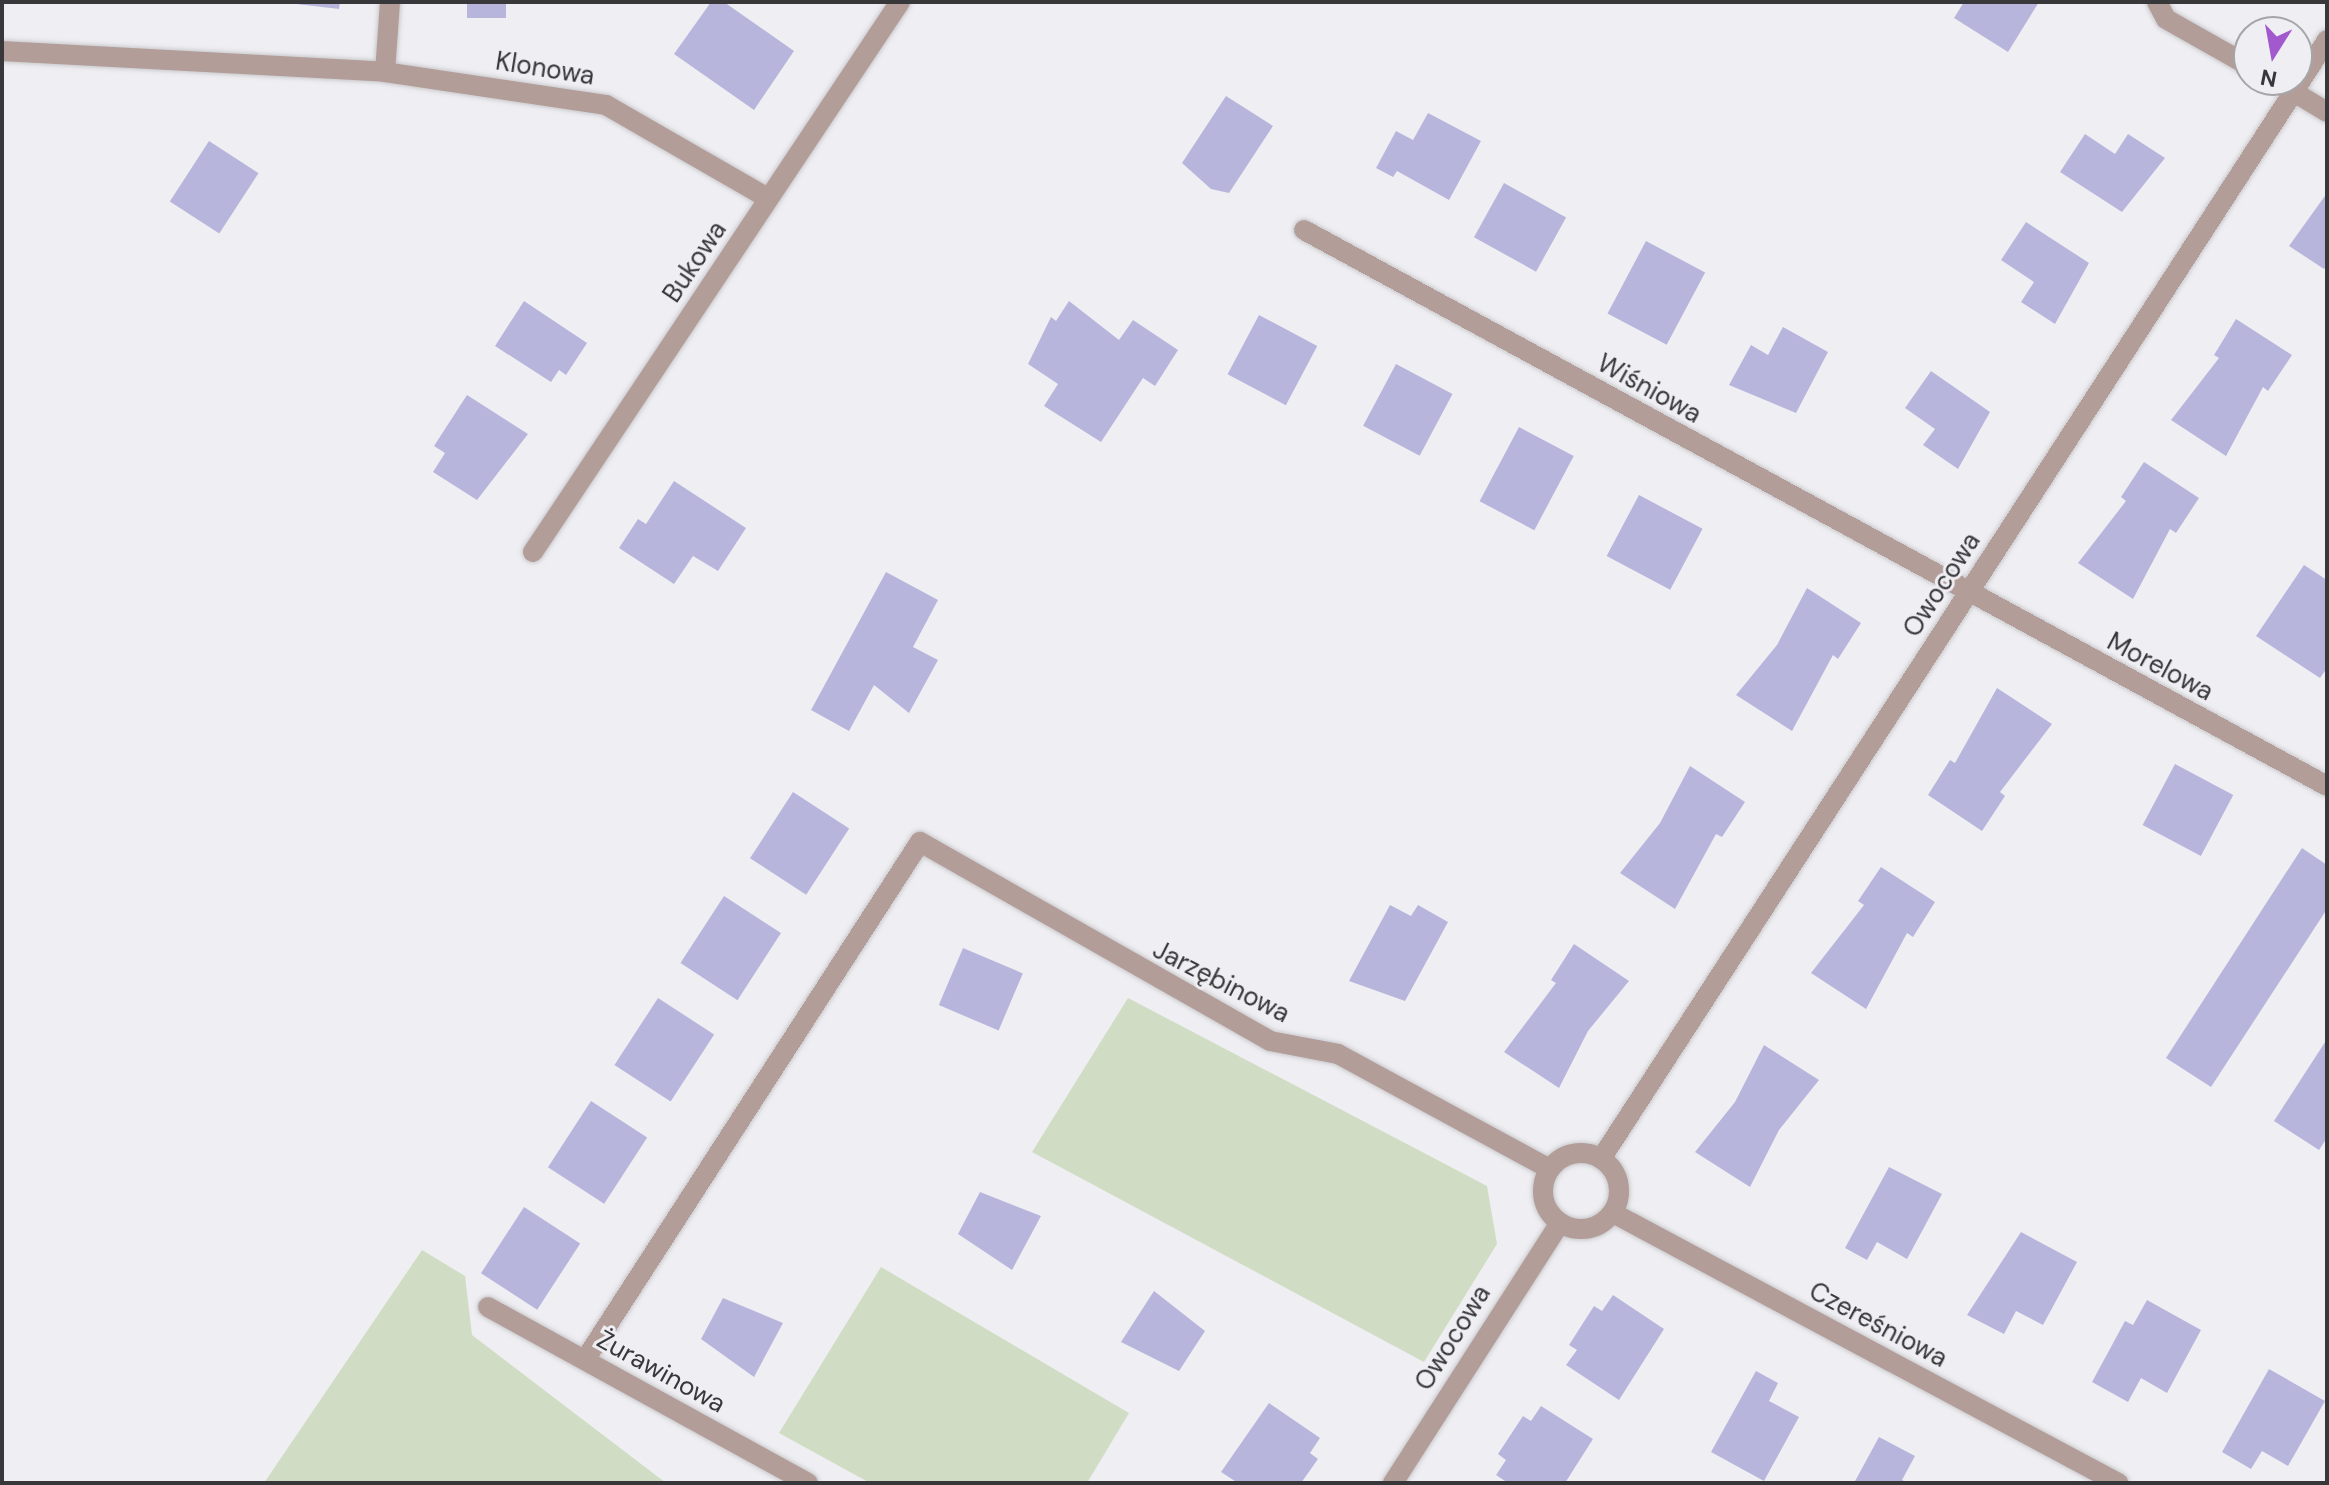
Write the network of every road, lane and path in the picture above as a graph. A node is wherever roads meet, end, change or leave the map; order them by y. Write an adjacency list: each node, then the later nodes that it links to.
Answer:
1 (390, 2): 8 (street)
2 (900, 2): 12 (street, Bukowa)
3 (2157, 2): 6 (street)
4 (2327, 40): 7 (street, Owocowa)
5 (2, 51): 8 (street, Klonowa)
6 (2233, 57)
7 (2313, 63)
8 (385, 72): 12 (street, Klonowa)
9 (2292, 96): 15 (street, Owocowa)
10 (2301, 96): 11 (street)
11 (2327, 112)
12 (768, 198): 14 (street, Bukowa)
13 (1304, 230): 15 (street, Wiśniowa)
14 (533, 552)
15 (1968, 594): 16 (street, Morelowa); 17 (street, Owocowa)
16 (2327, 786)
17 (1601, 1159): 18 (street); 19 (street)
18 (1550, 1169): 20 (street); 22 (street, Jarzębinowa)
19 (1613, 1213): 20 (street); 25 (street, Czereśniowa)
20 (1560, 1223): 24 (street, Owocowa)
21 (488, 1307): 22 (street, Żurawinowa)
22 (585, 1360): 23 (street, Żurawinowa)
23 (808, 1483)
24 (1393, 1483)
25 (2118, 1483)

